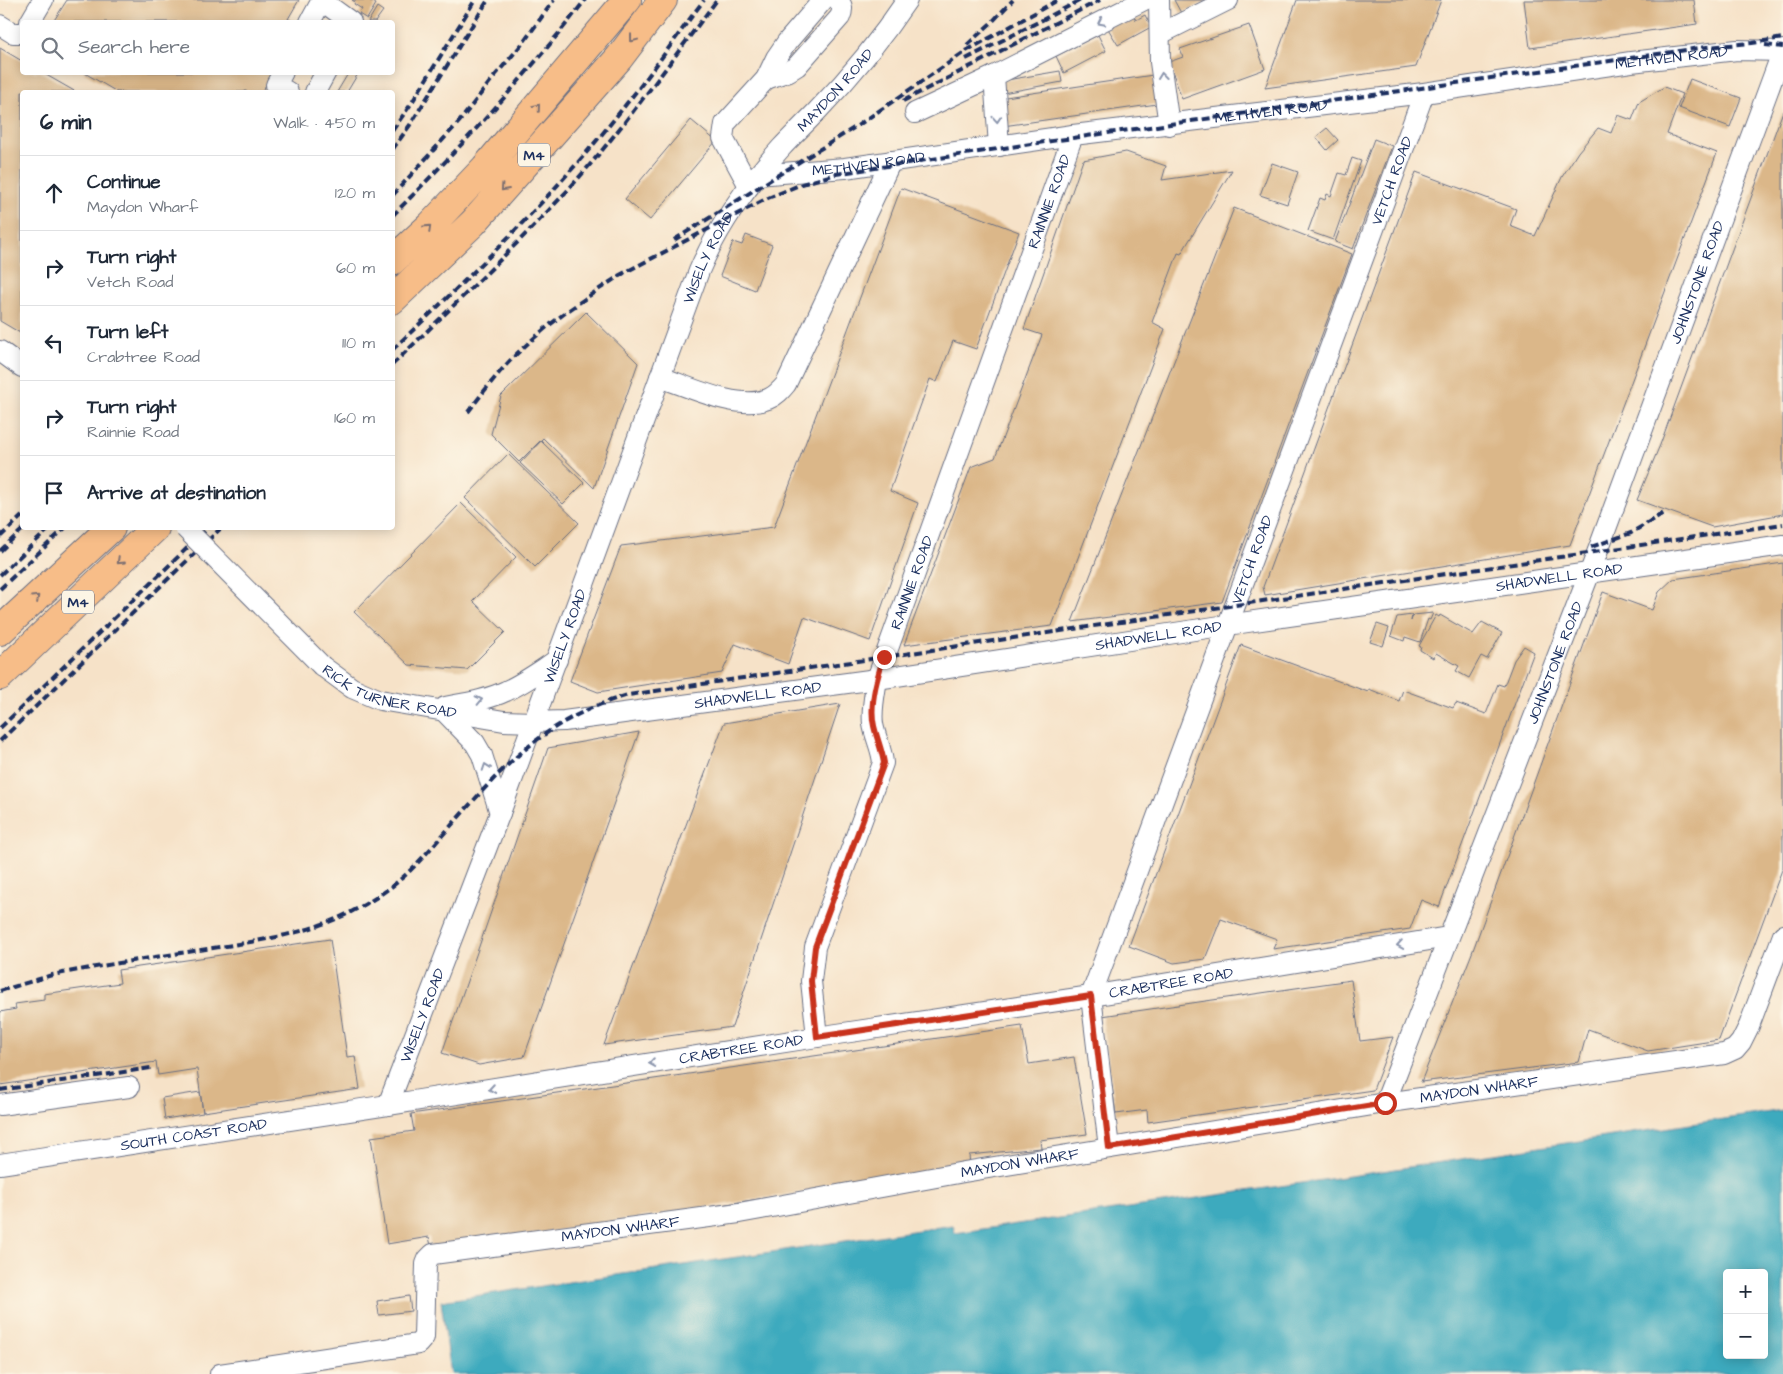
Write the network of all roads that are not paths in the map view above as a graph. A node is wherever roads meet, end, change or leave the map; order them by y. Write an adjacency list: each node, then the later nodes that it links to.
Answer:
1 (43, 0): 11 (street)
2 (627, 0): 29 (highway, M4, one-way to 2)
3 (663, 0): 30 (highway, M4, one-way to 30)
4 (823, 0): 20 (street)
5 (838, 0): 20 (street)
6 (907, 0): 28 (street, MAYDON ROAD)
7 (1144, 0): 19 (street, one-way to 19)
8 (1160, 0): 16 (street)
9 (1228, 0): 16 (street)
10 (322, 1): 12 (street); 13 (street)
11 (31, 20)
12 (311, 20)
13 (348, 20)
14 (0, 25): 15 (street)
15 (20, 33)
16 (1160, 34): 24 (street, one-way to 16)
17 (1783, 51): 22 (street, METHVEN ROAD); 38 (street, JOHNSTONE ROAD)
18 (324, 75): 21 (street)
19 (994, 76): 23 (street); 26 (street, one-way to 26)
20 (766, 79): 28 (street)
21 (315, 90)
22 (1424, 93): 24 (street, METHVEN ROAD); 39 (street, VETCH ROAD)
23 (915, 113)
24 (1169, 124): 25 (street, METHVEN ROAD)
25 (1073, 135): 26 (street, METHVEN ROAD); 43 (street, RAINNIE ROAD)
26 (1000, 146): 27 (street, METHVEN ROAD)
27 (891, 161): 28 (street, METHVEN ROAD); 33 (street)
28 (753, 181): 33 (street, WISELY ROAD)
29 (395, 259)
30 (395, 297)
31 (0, 351): 32 (street)
32 (20, 365)
33 (660, 377): 41 (street, WISELY ROAD)
34 (109, 530): 40 (highway, M4, one-way to 34)
35 (153, 530): 42 (highway, M4, one-way to 42)
36 (187, 530): 44 (street, RICK TURNER ROAD, bridge)
37 (1783, 545): 38 (street, SHADWELL ROAD)
38 (1590, 572): 39 (street, SHADWELL ROAD); 48 (street, JOHNSTONE ROAD)
39 (1227, 625): 43 (street, SHADWELL ROAD); 49 (street, VETCH ROAD)
40 (0, 631)
41 (557, 660): 44 (street, one-way to 41); 45 (street, WISELY ROAD)
42 (0, 676)
43 (877, 679): 45 (street, SHADWELL ROAD); 50 (street, RAINNIE ROAD)
44 (438, 711): 45 (street, RICK TURNER ROAD); 46 (street, one-way to 44)
45 (533, 722): 46 (street, WISELY ROAD)
46 (500, 814): 54 (street, WISELY ROAD)
47 (1783, 935): 52 (street, MAYDON WHARF)
48 (1448, 937): 49 (street, CRABTREE ROAD, one-way to 49); 52 (street, JOHNSTONE ROAD)
49 (1091, 996): 50 (street, CRABTREE ROAD); 55 (street, VETCH ROAD)
50 (817, 1037): 54 (street, CRABTREE ROAD, one-way to 54)
51 (129, 1087): 53 (street)
52 (1385, 1103): 55 (street, MAYDON WHARF)
53 (0, 1105)
54 (388, 1105): 56 (street, SOUTH COAST ROAD)
55 (1109, 1148): 57 (street, MAYDON WHARF)
56 (0, 1164)
57 (220, 1374)

